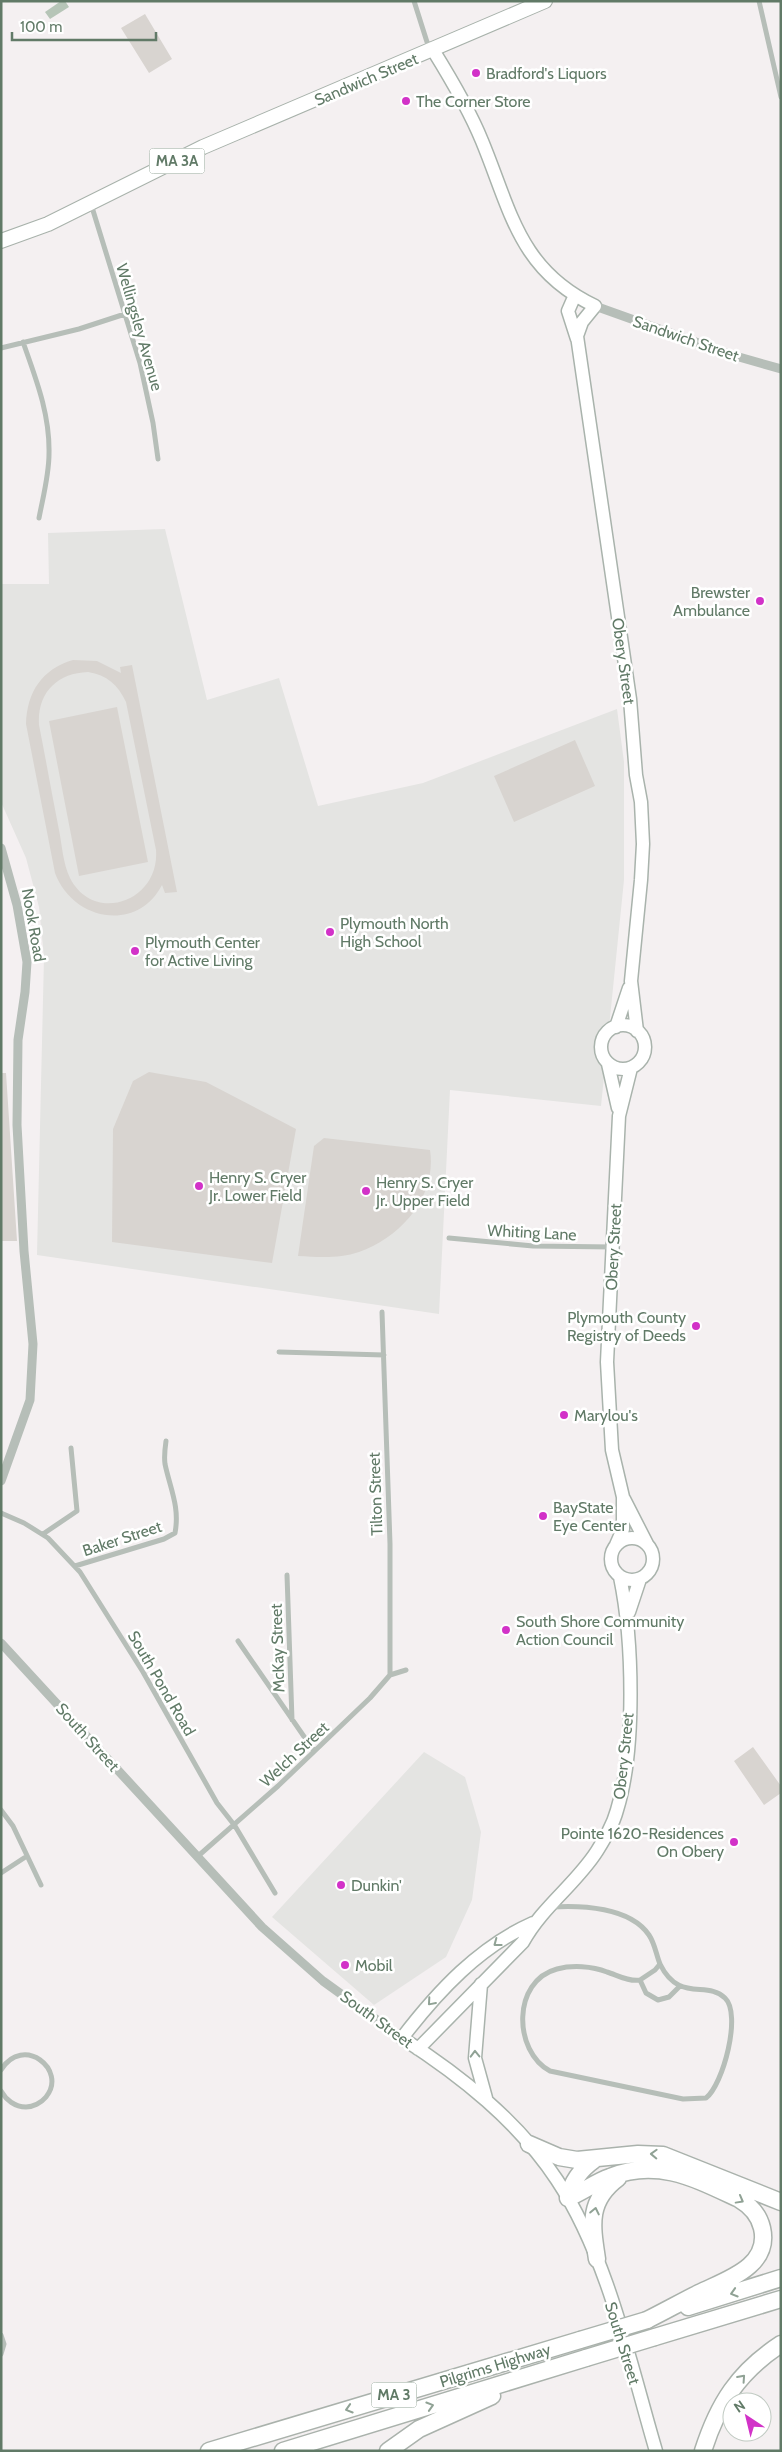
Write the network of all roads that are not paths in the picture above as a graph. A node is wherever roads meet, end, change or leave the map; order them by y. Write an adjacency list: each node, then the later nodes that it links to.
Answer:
1 (414, 1): 4 (street)
2 (545, 1): 4 (main road, MA 3A)
3 (759, 1): 5 (street)
4 (433, 50): 6 (main road, Sandwich Street / MA 3A); 8 (main road, Sandwich Street)
5 (781, 97)
6 (91, 204): 7 (main road, Sandwich Street / MA 3A); 10 (street, Wellingsley Avenue)
7 (1, 241)
8 (575, 295): 9 (main road, Sandwich Street); 12 (main road, Obery Street)
9 (595, 306): 12 (main road, Obery Street); 14 (street, Sandwich Street)
10 (125, 314): 11 (street); 15 (street, Wellingsley Avenue)
11 (23, 342): 13 (street); 16 (street)
12 (578, 342): 18 (main road, Obery Street)
13 (1, 348)
14 (781, 369)
15 (158, 459)
16 (39, 518)
17 (1, 848): 31 (street, Nook Road)
18 (631, 981): 19 (main road, Obery Street); 20 (main road, Obery Street)
19 (616, 1027): 20 (main road); 21 (main road, Obery Street)
20 (637, 1031): 22 (main road, Obery Street)
21 (608, 1064): 22 (main road); 23 (main road, Obery Street)
22 (631, 1068): 23 (main road, Obery Street)
23 (619, 1116): 25 (main road, Obery Street)
24 (449, 1238): 25 (street, Whiting Lane)
25 (614, 1247): 32 (main road, Obery Street)
26 (382, 1312): 28 (street, Tilton Street)
27 (279, 1352): 28 (street)
28 (384, 1355): 45 (street, Tilton Street)
29 (166, 1440): 37 (street, Baker Street)
30 (70, 1448): 34 (street)
31 (1, 1481)
32 (623, 1497): 35 (main road, Obery Street); 36 (main road, Obery Street)
33 (1, 1513): 34 (street, South Pond Road)
34 (43, 1534): 37 (street, South Pond Road)
35 (616, 1545): 36 (main road); 39 (main road, Obery Street)
36 (648, 1545): 40 (main road, Obery Street)
37 (75, 1566): 49 (street, South Pond Road)
38 (286, 1575): 46 (street, McKay Street)
39 (620, 1577): 40 (main road); 41 (main road, Obery Street)
40 (640, 1579): 41 (main road, Obery Street)
41 (627, 1620): 55 (main road, Obery Street)
42 (238, 1642): 46 (street)
43 (1, 1643): 51 (street, South Street)
44 (406, 1670): 45 (street)
45 (390, 1675): 47 (street, Welch Street)
46 (292, 1720): 47 (street)
47 (314, 1751): 49 (street, Welch Street)
48 (1, 1810): 50 (street)
49 (235, 1826): 51 (street, Welch Street); 54 (street, South Pond Road)
50 (27, 1856): 52 (street); 53 (street)
51 (197, 1857): 61 (street, South Street)
52 (1, 1873)
53 (41, 1885)
54 (275, 1893)
55 (548, 1907): 56 (main road, Obery Street); 57 (street)
56 (533, 1922): 59 (main road, Obery Street); 61 (main road, Obery Street, one-way to 61)
57 (660, 1964): 58 (street); 60 (street)
58 (640, 1980): 60 (street); 60 (street)
59 (481, 1984): 62 (main road, Obery Street); 65 (main road, one-way to 59)
60 (680, 1986)
61 (402, 2038): 62 (main road, South Street)
62 (418, 2049): 65 (main road, South Street)
63 (1, 2070): 64 (street)
64 (1, 2091)
65 (487, 2101): 66 (main road, South Street)
66 (529, 2144): 67 (highway); 69 (main road, South Street)
67 (594, 2160): 69 (highway); 70 (highway, one-way to 67)
68 (628, 2172): 69 (highway); 71 (highway, one-way to 68); 74 (highway, one-way to 74)
69 (568, 2198): 71 (main road, South Street)
70 (781, 2202)
71 (597, 2259): 82 (main road, South Street)
72 (781, 2278): 74 (highway, Pilgrims Highway / MA 3, one-way to 74)
73 (781, 2299): 78 (highway, Pilgrims Highway / MA 3, bridge)
74 (647, 2320): 79 (highway, Pilgrims Highway / MA 3, one-way to 79, bridge)
75 (1, 2335): 77 (street)
76 (781, 2344): 83 (highway, one-way to 76)
77 (1, 2354)
78 (543, 2371): 80 (highway, Pilgrims Highway / MA 3, one-way to 78); 81 (highway)
79 (209, 2451)
80 (283, 2451)
81 (388, 2451)
82 (656, 2451)
83 (703, 2451)

